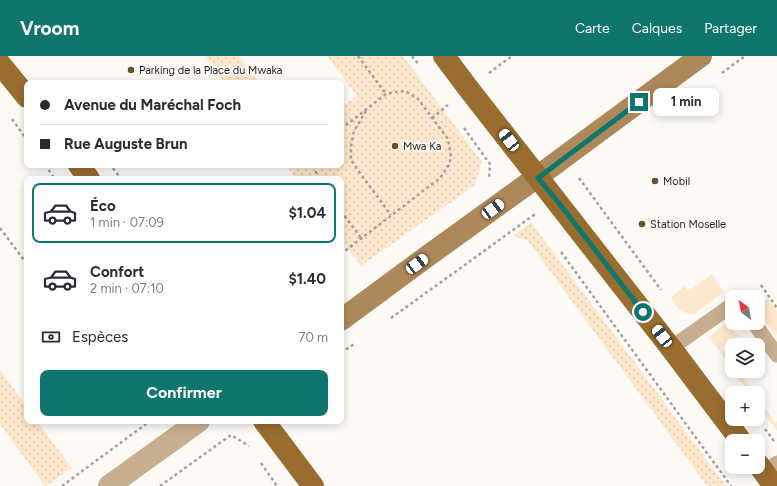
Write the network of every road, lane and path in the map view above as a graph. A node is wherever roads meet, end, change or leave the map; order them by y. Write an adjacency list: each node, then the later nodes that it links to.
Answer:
1 (358, 56): 10 (path)
2 (412, 56): 7 (path)
3 (444, 56): 19 (main road)
4 (701, 56): 19 (street)
5 (745, 56): 8 (path)
6 (0, 64): 9 (main road)
7 (421, 68)
8 (719, 74)
9 (24, 93)
10 (386, 94): 12 (path); 14 (path)
11 (444, 99): 14 (path)
12 (368, 108): 16 (path); 22 (path)
13 (9, 115): 17 (path)
14 (432, 118): 22 (path)
15 (460, 123): 20 (path)
16 (344, 127)
17 (24, 136)
18 (578, 176): 30 (path)
19 (538, 178): 33 (street); 37 (main road)
20 (487, 182)
21 (344, 215): 25 (path)
22 (391, 216): 25 (path)
23 (537, 219): 34 (path)
24 (0, 228): 28 (path)
25 (361, 238): 27 (path)
26 (560, 251): 53 (path)
27 (344, 252)
28 (24, 260)
29 (760, 285): 31 (path)
30 (664, 294)
31 (777, 308)
32 (725, 310): 37 (lane)
33 (344, 318)
34 (390, 319)
35 (760, 330): 38 (lane)
36 (359, 341): 39 (path)
37 (671, 348): 44 (main road)
38 (775, 349)
39 (344, 351)
40 (145, 424): 48 (path)
41 (195, 424): 49 (street)
42 (266, 424): 52 (main road)
43 (763, 426): 45 (path)
44 (736, 434)
45 (777, 445)
46 (249, 446): 50 (path)
47 (257, 458): 51 (path)
48 (62, 486)
49 (109, 486)
50 (160, 486)
51 (277, 486)
52 (313, 486)
53 (731, 486)

